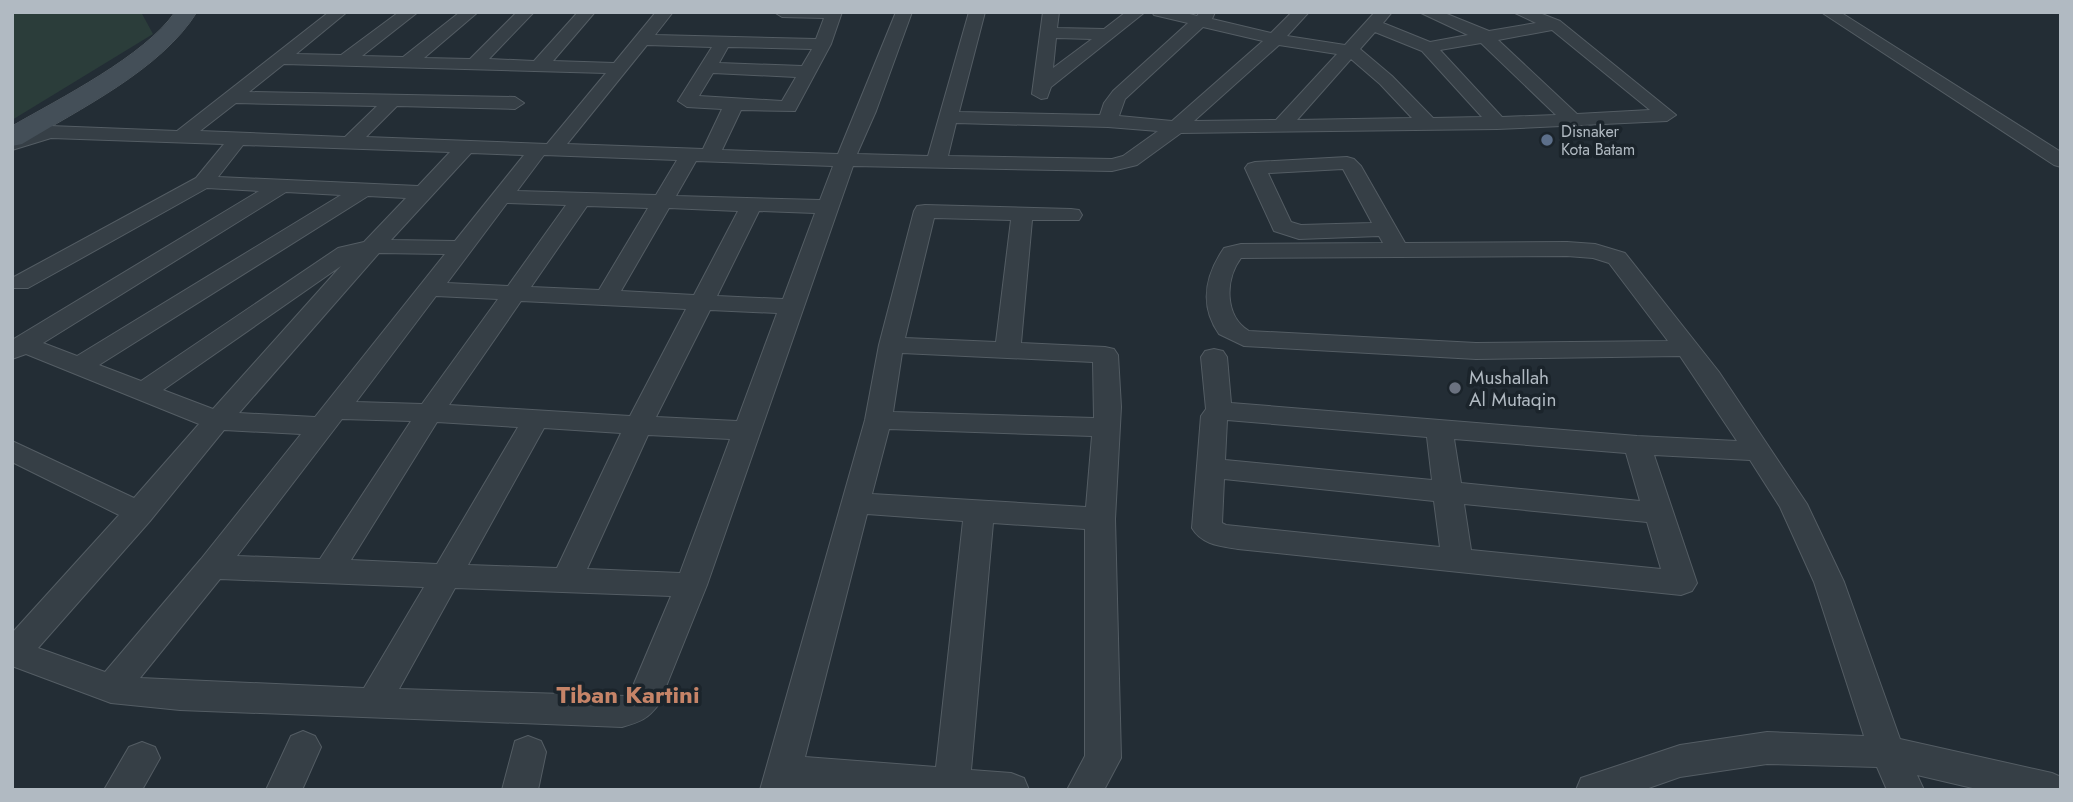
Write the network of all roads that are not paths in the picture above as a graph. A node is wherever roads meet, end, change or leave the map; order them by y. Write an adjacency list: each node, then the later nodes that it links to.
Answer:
1 (186, 12): 50 (main road)
2 (339, 12): 32 (street)
3 (410, 12): 33 (street)
4 (470, 12): 34 (street)
5 (526, 12): 35 (street)
6 (587, 12): 36 (street)
7 (648, 12): 37 (street)
8 (665, 12): 27 (street)
9 (782, 12): 19 (street)
10 (904, 12): 62 (street)
11 (977, 12): 46 (street)
12 (1051, 12): 23 (street)
13 (1137, 12): 24 (street)
14 (1160, 12): 20 (street)
15 (1301, 12): 26 (street)
16 (1427, 12): 25 (street)
17 (1521, 12): 22 (street)
18 (1829, 12): 63 (street)
19 (834, 13): 29 (street)
20 (1205, 17): 26 (street); 49 (street)
21 (1378, 19): 30 (street); 31 (street)
22 (1554, 24): 25 (street); 48 (street)
23 (1049, 33): 24 (street); 41 (street)
24 (1108, 34): 41 (street)
25 (1483, 36): 30 (street); 48 (street)
26 (1275, 39): 31 (street); 53 (street)
27 (644, 40): 28 (street); 38 (street)
28 (724, 40): 29 (street); 39 (street)
29 (823, 44): 40 (street)
30 (1428, 47): 51 (street)
31 (1352, 51): 52 (street); 54 (street)
32 (280, 59): 33 (street); 42 (street)
33 (346, 60): 34 (street)
34 (408, 62): 35 (street)
35 (474, 65): 36 (street)
36 (538, 67): 37 (street)
37 (597, 68): 38 (street)
38 (619, 68): 60 (street)
39 (708, 68): 40 (street); 45 (street)
40 (807, 72): 45 (street)
41 (1042, 85): 47 (street)
42 (232, 97): 43 (street); 55 (street)
43 (393, 100): 44 (street); 58 (street)
44 (515, 103)
45 (734, 104): 61 (street)
46 (950, 117): 47 (street); 64 (street)
47 (1037, 120): 49 (street)
48 (1573, 120): 51 (street)
49 (1108, 121): 53 (street)
50 (50, 123): 55 (street); 57 (main road)
51 (1497, 123): 52 (street)
52 (1427, 124): 54 (street)
53 (1176, 127): 54 (street); 64 (street)
54 (1282, 127)
55 (180, 138): 56 (street)
56 (237, 140): 58 (street); 65 (street)
57 (12, 141)
58 (349, 143): 59 (street)
59 (465, 148): 60 (street); 68 (street)
60 (546, 149): 61 (street); 69 (street)
61 (701, 154): 62 (street); 71 (street)
62 (845, 160): 64 (street); 73 (street)
63 (2061, 161)
64 (936, 162)
65 (202, 182): 66 (street); 79 (street)
66 (283, 185): 67 (street); 86 (street)
67 (363, 190): 68 (street); 90 (street)
68 (422, 192): 77 (street)
69 (502, 198): 70 (street); 78 (street)
70 (581, 199): 71 (street); 81 (street)
71 (664, 201): 72 (street); 82 (street)
72 (752, 204): 73 (street); 83 (street)
73 (830, 207): 84 (street)
74 (1021, 214): 75 (street); 85 (street); 88 (street)
75 (1072, 215)
76 (1392, 240): 76 (street); 87 (street); 87 (street)
77 (374, 246): 78 (street); 91 (street); 97 (street)
78 (461, 248): 80 (street)
79 (20, 284)
80 (429, 289): 81 (street); 94 (street)
81 (517, 292): 82 (street); 92 (street)
82 (607, 296): 83 (street)
83 (700, 302): 84 (street); 98 (street)
84 (793, 307): 101 (street)
85 (891, 345): 88 (street); 96 (street)
86 (18, 347): 90 (street)
87 (1686, 348): 104 (street)
88 (1009, 350): 99 (street)
89 (1214, 357): 93 (street)
90 (80, 365): 91 (street)
91 (144, 391): 97 (street)
92 (431, 411): 94 (street); 95 (street); 114 (street)
93 (1219, 411): 100 (street); 105 (street)
94 (328, 418): 97 (street); 113 (street)
95 (535, 420): 98 (street); 115 (street)
96 (878, 420): 99 (street); 107 (street)
97 (217, 421): 109 (street)
98 (638, 427): 101 (street); 116 (street)
99 (1106, 427): 111 (street)
100 (1439, 428): 102 (street); 106 (street)
101 (748, 431): 117 (street)
102 (1637, 445): 104 (street); 110 (street)
103 (12, 450): 109 (street)
104 (1756, 451): 123 (street)
105 (1211, 468): 106 (street); 112 (street)
106 (1448, 494): 110 (street); 112 (street)
107 (856, 503): 108 (street); 125 (street)
108 (979, 511): 111 (street); 126 (street)
109 (140, 513): 118 (street)
110 (1659, 513): 112 (street)
111 (1100, 519): 131 (street)
112 (1457, 560)
113 (212, 567): 114 (street); 119 (street)
114 (327, 573): 115 (street)
115 (443, 576): 116 (street); 120 (street)
116 (567, 579): 117 (street)
117 (691, 585): 120 (street)
118 (13, 653): 119 (street)
119 (111, 689): 120 (street)
120 (374, 702)
121 (303, 747): 128 (street)
122 (528, 752): 129 (street)
123 (1887, 752): 132 (street); 133 (street); 134 (street)
124 (142, 758): 127 (street)
125 (780, 780): 126 (street)
126 (952, 785): 130 (street)
127 (122, 790)
128 (284, 790)
129 (520, 790)
130 (1011, 790)
131 (1085, 790)
132 (1594, 790)
133 (1906, 790)
134 (2052, 790)

